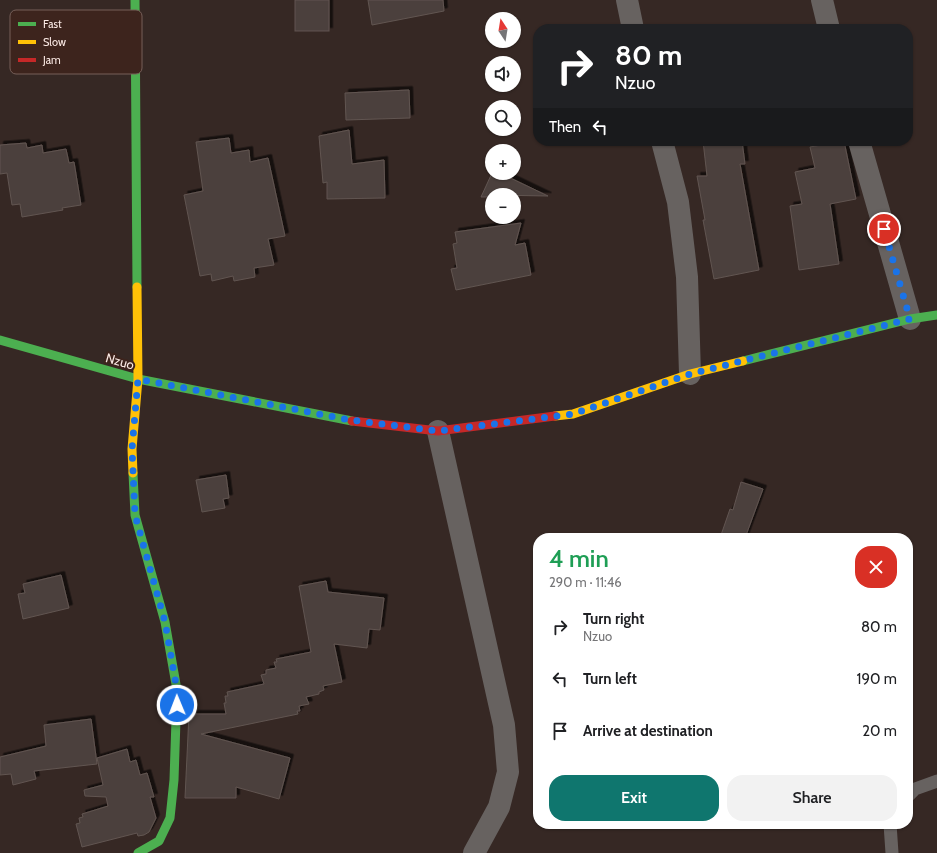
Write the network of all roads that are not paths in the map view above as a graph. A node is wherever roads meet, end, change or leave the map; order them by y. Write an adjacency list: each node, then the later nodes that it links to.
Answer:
1 (134, 0): 4 (street)
2 (627, 0): 5 (street)
3 (822, 0): 6 (street)
4 (134, 10)
5 (632, 24)
6 (828, 24)
7 (135, 74): 14 (street)
8 (663, 146): 13 (street)
9 (860, 146): 11 (street)
10 (937, 315): 11 (street, Nzuo)
11 (910, 319): 13 (street, Nzuo)
12 (0, 340): 14 (street, Nzuo)
13 (690, 374): 15 (street, Nzuo)
14 (138, 379): 15 (street, Nzuo); 19 (street)
15 (438, 431): 20 (street)
16 (937, 781): 17 (lane)
17 (913, 791)
18 (890, 829): 21 (lane)
19 (138, 853)
20 (474, 853)
21 (892, 853)

